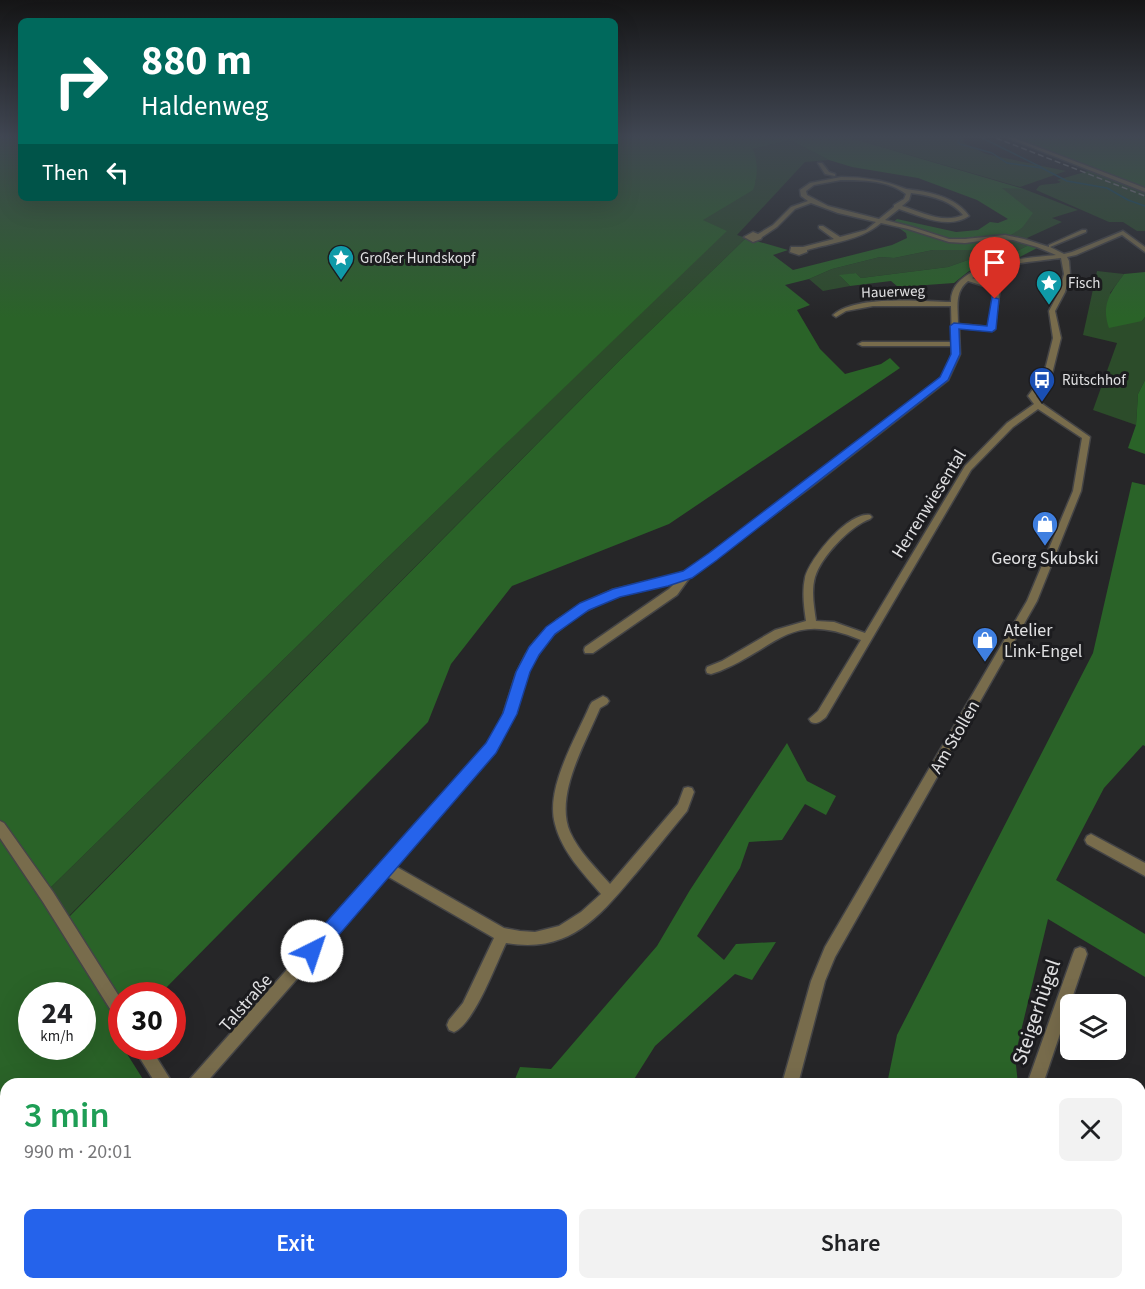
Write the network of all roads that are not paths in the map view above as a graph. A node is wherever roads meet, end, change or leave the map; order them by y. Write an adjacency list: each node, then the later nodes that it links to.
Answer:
1 (807, 198): 4 (street)
2 (906, 198): 5 (street)
3 (940, 198): 5 (street)
4 (812, 201): 6 (street); 10 (street)
5 (896, 206): 6 (street)
6 (879, 220): 12 (street); 13 (street)
7 (827, 223): 12 (street)
8 (1084, 231): 9 (street)
9 (1074, 235): 11 (street); 13 (street)
10 (759, 236)
11 (1082, 238)
12 (840, 240): 14 (street)
13 (1048, 247): 16 (street); 17 (street)
14 (803, 249)
15 (1145, 250): 16 (street)
16 (1063, 256): 17 (street); 24 (street)
17 (1019, 262): 18 (street)
18 (966, 278): 19 (street, Talstraße); 21 (street)
19 (953, 304): 20 (street, Hauerweg); 21 (street, Talstraße)
20 (836, 315)
21 (954, 326): 23 (street, Talstraße)
22 (862, 344): 23 (street)
23 (955, 344): 26 (street, Talstraße)
24 (1038, 405): 28 (street, Herrenwiesental); 46 (street, Am Stollen)
25 (867, 517): 27 (street)
26 (687, 575): 29 (street, Talstraße); 37 (street, Talstraße)
27 (811, 624): 28 (street); 30 (street)
28 (867, 638): 32 (street, Herrenwiesental)
29 (589, 650)
30 (711, 670)
31 (603, 701): 38 (street)
32 (814, 719)
33 (688, 792): 38 (street)
34 (0, 827): 41 (street)
35 (1091, 840): 36 (street)
36 (1143, 865)
37 (386, 868): 39 (street); 45 (street, Talstraße)
38 (610, 894): 39 (street)
39 (502, 935): 42 (street)
40 (1080, 954): 47 (street, Steigerhügel)
41 (108, 993)
42 (454, 1025)
43 (149, 1060): 44 (street)
44 (161, 1078)
45 (200, 1078)
46 (792, 1078)
47 (1037, 1078)

